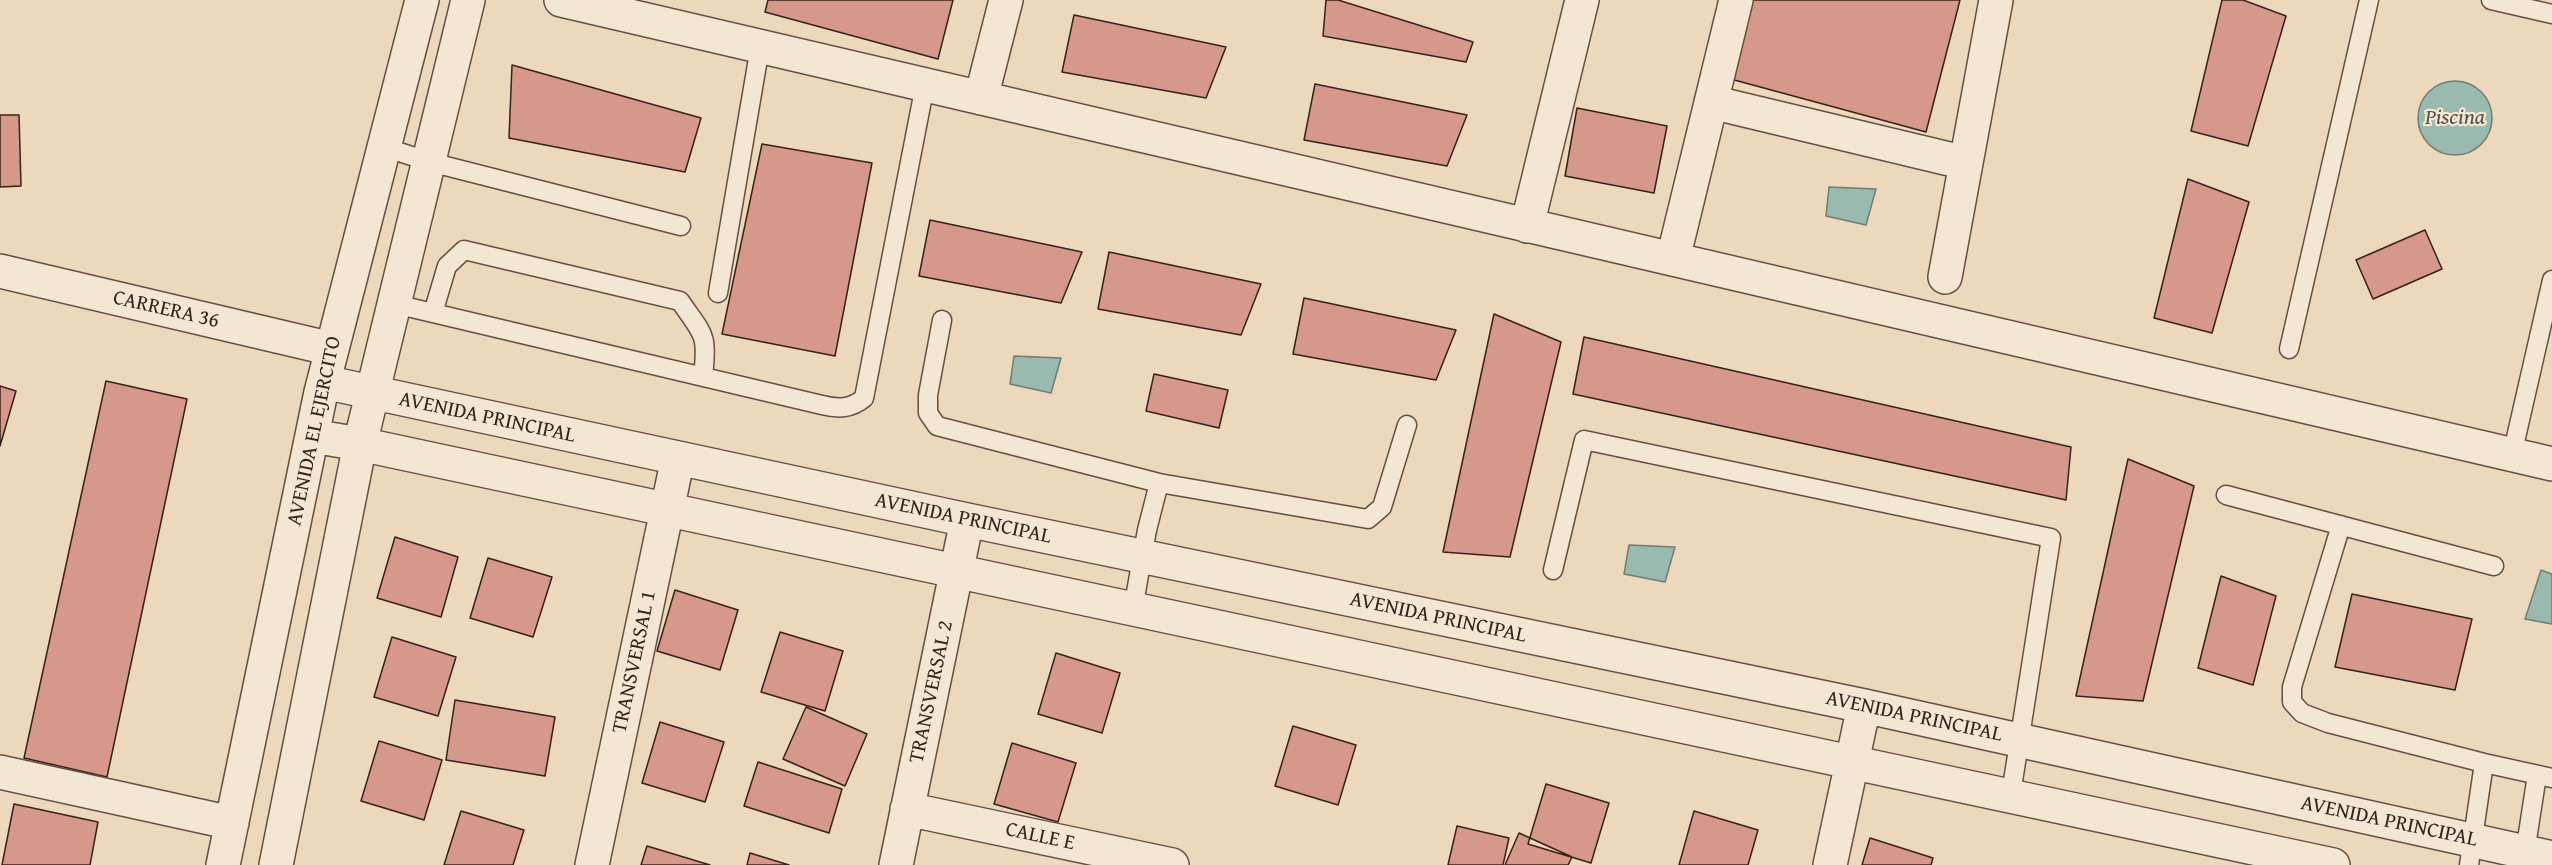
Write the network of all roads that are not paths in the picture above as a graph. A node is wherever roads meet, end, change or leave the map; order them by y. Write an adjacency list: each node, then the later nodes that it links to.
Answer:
1 (422, 0): 15 (street, AVENIDA EL EJERCITO)
2 (468, 0): 16 (street)
3 (561, 0): 11 (street)
4 (1006, 0): 13 (street)
5 (1582, 0): 18 (street)
6 (1736, 0): 14 (street)
7 (1996, 0): 17 (street)
8 (2369, 0): 29 (lane)
9 (2491, 0): 10 (lane)
10 (2552, 14)
11 (760, 47): 12 (street); 24 (lane)
12 (925, 85): 13 (street); 30 (lane)
13 (981, 98): 18 (street)
14 (1711, 102): 17 (street); 20 (street)
15 (384, 147): 16 (lane); 28 (street, AVENIDA EL EJERCITO)
16 (430, 162): 19 (lane); 25 (street)
17 (1966, 163): 22 (street)
18 (1527, 225): 20 (street)
19 (681, 226)
20 (1673, 259): 36 (street)
21 (0, 271): 28 (street, CARRERA 36)
22 (1945, 277)
23 (2552, 280): 36 (lane)
24 (718, 293)
25 (395, 304): 26 (lane); 32 (street)
26 (433, 313): 30 (lane); 30 (lane)
27 (942, 320): 39 (lane)
28 (332, 349): 31 (street, AVENIDA EL EJERCITO)
29 (2289, 349)
30 (703, 377)
31 (324, 382): 32 (street, AVENIDA PRINCIPAL); 34 (street, AVENIDA EL EJERCITO)
32 (372, 394): 35 (street); 37 (street, AVENIDA PRINCIPAL)
33 (1407, 425): 39 (lane)
34 (312, 436): 35 (street); 57 (street, AVENIDA EL EJERCITO)
35 (360, 444): 41 (street); 61 (street)
36 (2512, 454): 38 (street)
37 (678, 458): 41 (street, TRANSVERSAL 1); 42 (street, AVENIDA PRINCIPAL)
38 (2552, 464)
39 (1159, 483): 44 (lane)
40 (2226, 495): 43 (lane)
41 (667, 511): 47 (street); 62 (street, TRANSVERSAL 1)
42 (968, 520): 44 (street, AVENIDA PRINCIPAL); 47 (street, TRANSVERSAL 2)
43 (2341, 525): 45 (lane); 52 (lane)
44 (1143, 556): 48 (lane); 49 (street, AVENIDA PRINCIPAL)
45 (2494, 566)
46 (1553, 570): 50 (lane)
47 (957, 572): 48 (street); 56 (street, TRANSVERSAL 2)
48 (1133, 609): 51 (street)
49 (1864, 706): 50 (street, AVENIDA PRINCIPAL); 51 (street)
50 (2018, 740): 55 (lane); 58 (street, AVENIDA PRINCIPAL)
51 (1852, 760): 55 (street); 65 (street)
52 (2484, 763): 54 (lane); 58 (lane)
53 (0, 772): 57 (street)
54 (2544, 776): 59 (lane)
55 (2011, 794): 66 (street)
56 (907, 809): 63 (street, TRANSVERSAL 2); 64 (street, CALLE E)
57 (232, 823): 60 (street, AVENIDA EL EJERCITO)
58 (2471, 853): 59 (street, AVENIDA PRINCIPAL)
59 (2533, 858)
60 (226, 865)
61 (276, 865)
62 (592, 865)
63 (896, 865)
64 (1172, 865)
65 (1830, 865)
66 (2332, 865)

